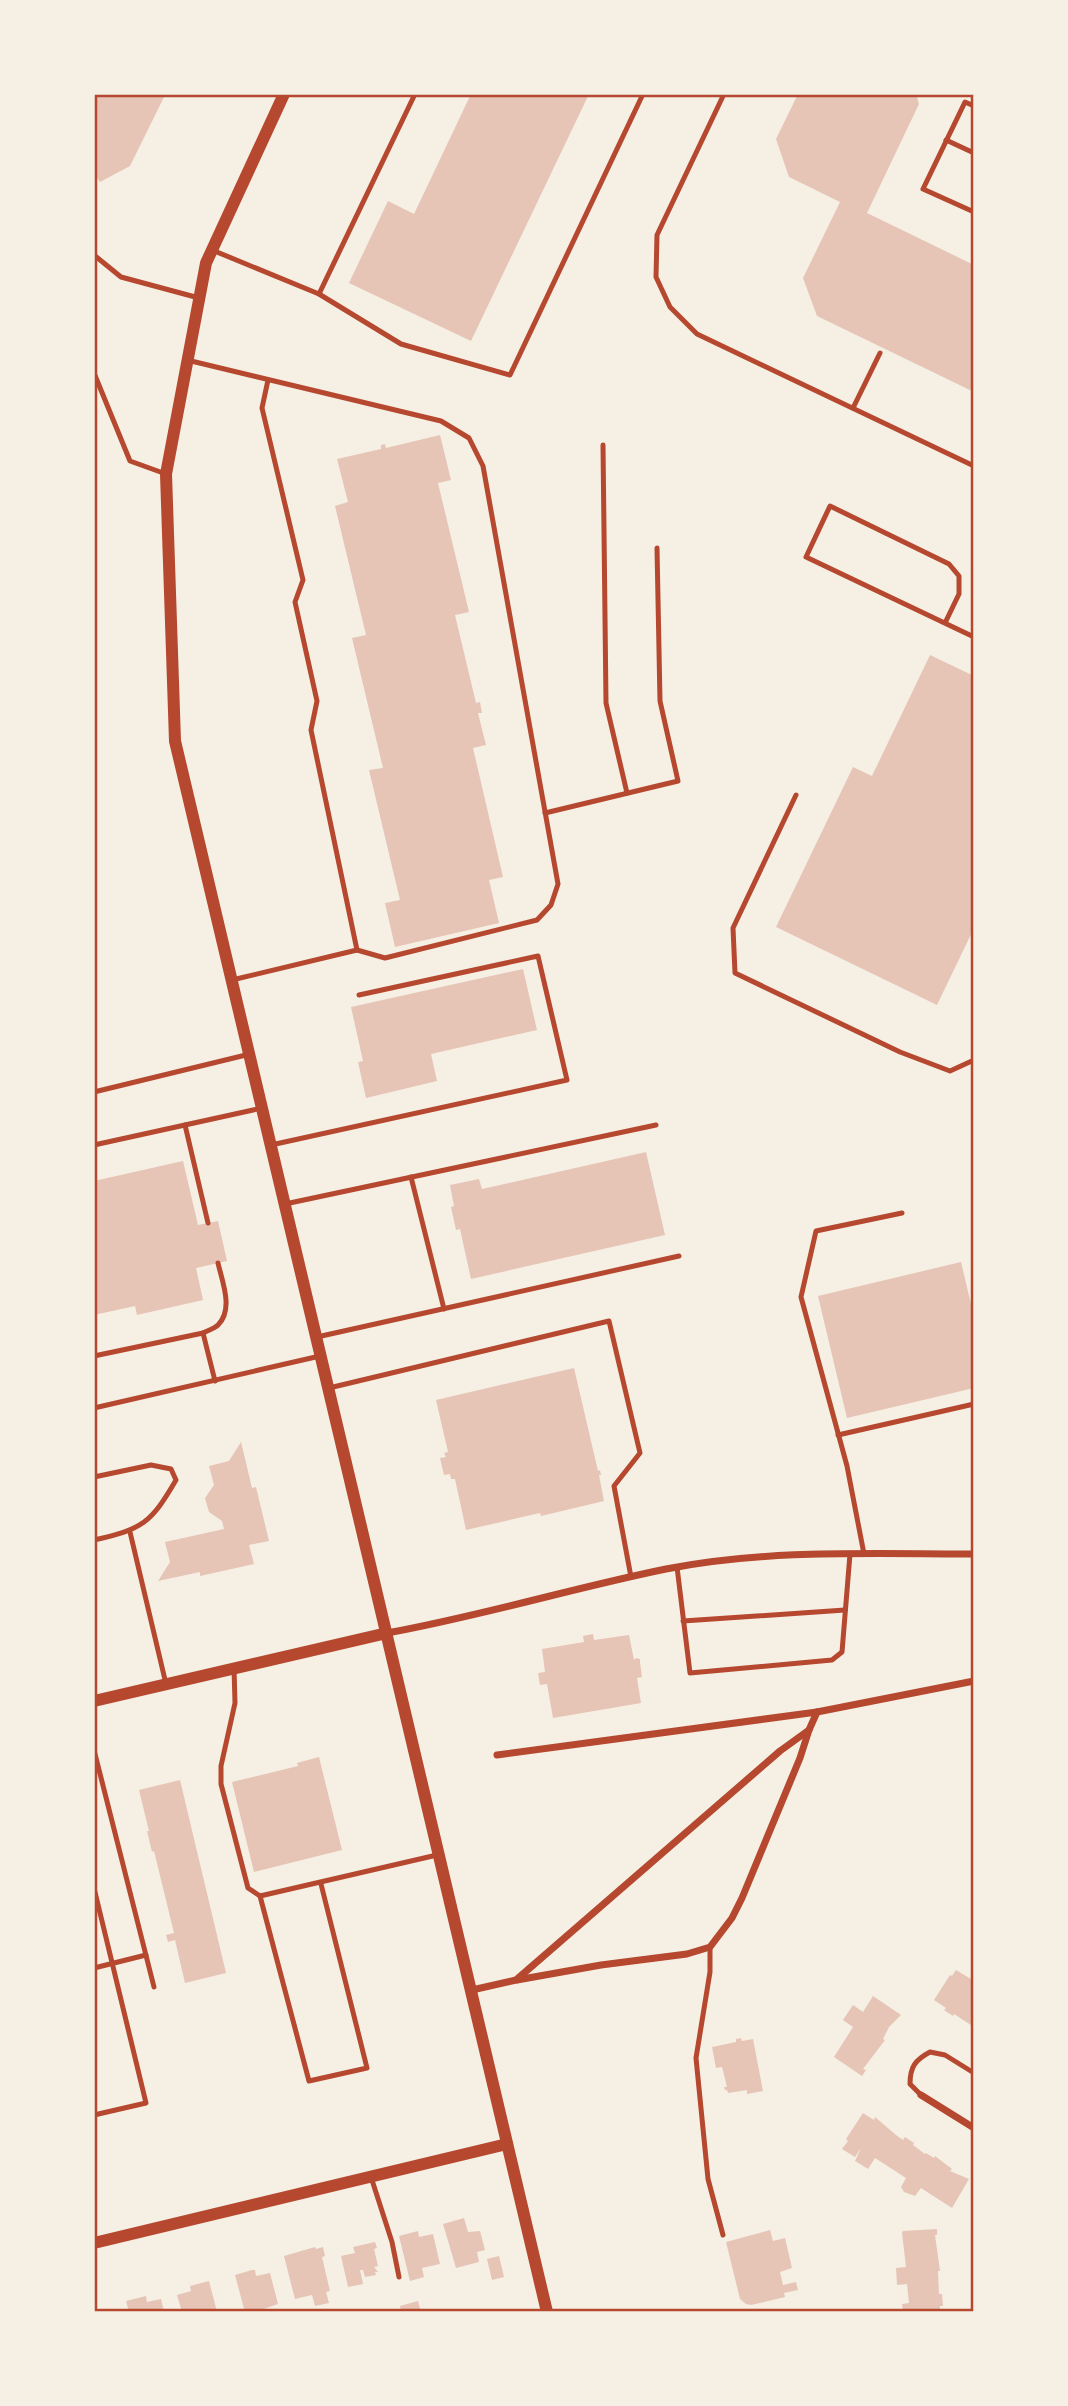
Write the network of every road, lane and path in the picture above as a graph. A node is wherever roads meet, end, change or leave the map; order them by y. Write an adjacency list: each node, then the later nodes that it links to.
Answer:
1 (284, 94): 9 (street)
2 (415, 94): 11 (lane)
3 (643, 94): 11 (lane)
4 (724, 94): 17 (lane)
5 (974, 106): 6 (lane)
6 (946, 140): 7 (lane); 8 (lane)
7 (974, 153)
8 (974, 212)
9 (212, 250): 11 (lane); 12 (street)
10 (94, 255): 12 (lane)
11 (319, 294)
12 (199, 298): 14 (street)
13 (880, 353): 17 (lane)
14 (187, 360): 16 (lane); 20 (street)
15 (94, 373): 20 (lane)
16 (268, 380): 26 (lane); 27 (lane)
17 (853, 408): 19 (lane)
18 (603, 444): 24 (lane)
19 (974, 466)
20 (166, 474): 28 (street)
21 (657, 548): 24 (lane)
22 (945, 623): 22 (lane); 23 (lane)
23 (974, 637)
24 (627, 793): 26 (lane)
25 (796, 795): 31 (lane)
26 (545, 813): 27 (lane)
27 (357, 950): 28 (lane)
28 (232, 980): 30 (street)
29 (359, 995): 37 (lane)
30 (250, 1054): 32 (lane); 33 (street)
31 (974, 1059)
32 (94, 1092)
33 (262, 1108): 34 (lane); 37 (street)
34 (185, 1125): 36 (lane); 41 (lane)
35 (656, 1125): 38 (lane)
36 (94, 1145)
37 (271, 1145): 39 (street)
38 (411, 1177): 39 (lane); 44 (lane)
39 (285, 1204): 46 (street)
40 (902, 1213): 53 (lane)
41 (208, 1223)
42 (678, 1256): 44 (lane)
43 (218, 1263): 45 (lane)
44 (444, 1309): 46 (lane)
45 (203, 1333): 47 (lane); 49 (lane)
46 (317, 1337): 48 (street)
47 (94, 1356)
48 (321, 1356): 49 (lane); 50 (street)
49 (215, 1381): 52 (lane)
50 (329, 1388): 61 (lane); 64 (street)
51 (974, 1404): 53 (lane)
52 (94, 1408)
53 (838, 1435): 58 (lane)
54 (94, 1477): 55 (lane)
55 (130, 1532): 56 (lane); 67 (lane)
56 (94, 1540)
57 (850, 1554): 58 (street); 60 (street); 62 (lane)
58 (864, 1554): 59 (street)
59 (974, 1554)
60 (677, 1567): 61 (street); 63 (lane)
61 (631, 1577): 64 (street)
62 (845, 1610): 63 (lane); 63 (lane)
63 (683, 1621)
64 (387, 1633): 65 (street); 73 (street)
65 (234, 1668): 67 (street); 76 (lane)
66 (974, 1681): 69 (street)
67 (166, 1684): 68 (street)
68 (94, 1702)
69 (817, 1712): 70 (street); 72 (street)
70 (809, 1730): 77 (street); 81 (street)
71 (94, 1750): 78 (lane)
72 (496, 1755)
73 (438, 1856): 74 (lane); 83 (street)
74 (321, 1884): 76 (lane); 76 (lane)
75 (94, 1888): 79 (lane)
76 (260, 1896)
77 (710, 1947): 81 (street); 90 (lane)
78 (146, 1955): 79 (lane); 82 (lane)
79 (112, 1964): 80 (lane); 86 (lane)
80 (94, 1968)
81 (516, 1980): 83 (street)
82 (154, 1987)
83 (472, 1990): 88 (street)
84 (974, 2073): 85 (lane)
85 (921, 2095): 87 (street)
86 (94, 2115)
87 (974, 2128)
88 (507, 2144): 89 (street); 93 (street)
89 (371, 2177): 91 (street); 92 (lane)
90 (723, 2235)
91 (94, 2243)
92 (399, 2277)
93 (547, 2312)

